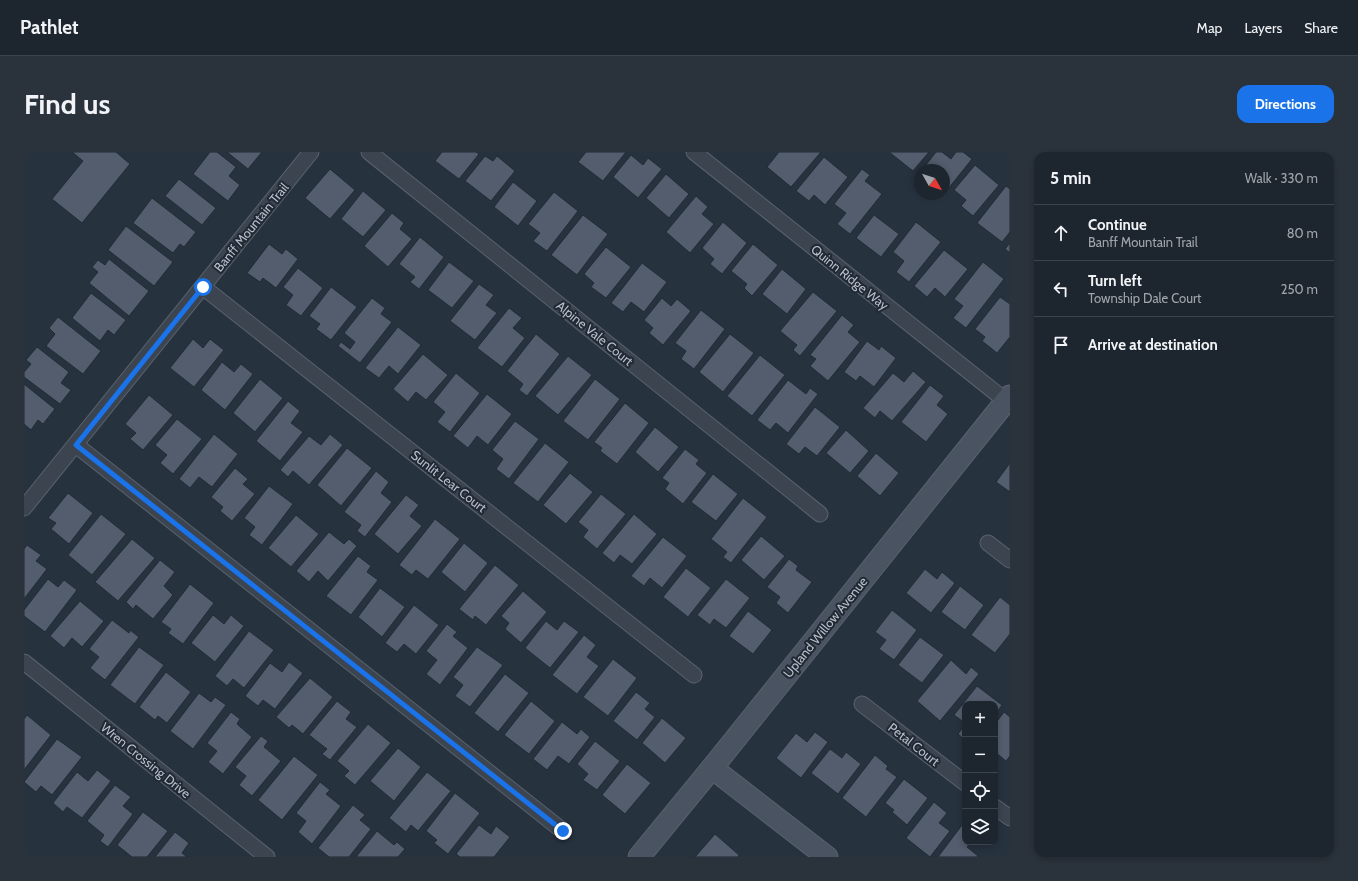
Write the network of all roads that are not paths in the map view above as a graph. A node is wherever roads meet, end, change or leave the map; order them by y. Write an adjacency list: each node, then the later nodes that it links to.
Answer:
1 (311, 152): 4 (street, Banff Mountain Trail)
2 (369, 152): 8 (street, Alpine Vale Court)
3 (694, 152): 5 (street, Quinn Ridge Way)
4 (203, 287): 6 (street, Banff Mountain Trail); 12 (street, Sunlit Lear Court)
5 (1008, 398): 14 (street, Upland Willow Avenue)
6 (76, 445): 7 (street, Banff Mountain Trail); 18 (street)
7 (24, 508)
8 (820, 514)
9 (988, 543): 10 (street)
10 (1010, 560)
11 (24, 662): 19 (street, Wren Crossing Drive)
12 (694, 675)
13 (862, 704): 15 (street, Petal Court)
14 (712, 768): 20 (street, Upland Willow Avenue); 21 (street)
15 (962, 781)
16 (998, 808): 17 (street)
17 (1010, 818)
18 (563, 831)
19 (268, 857)
20 (638, 857)
21 (827, 857)

